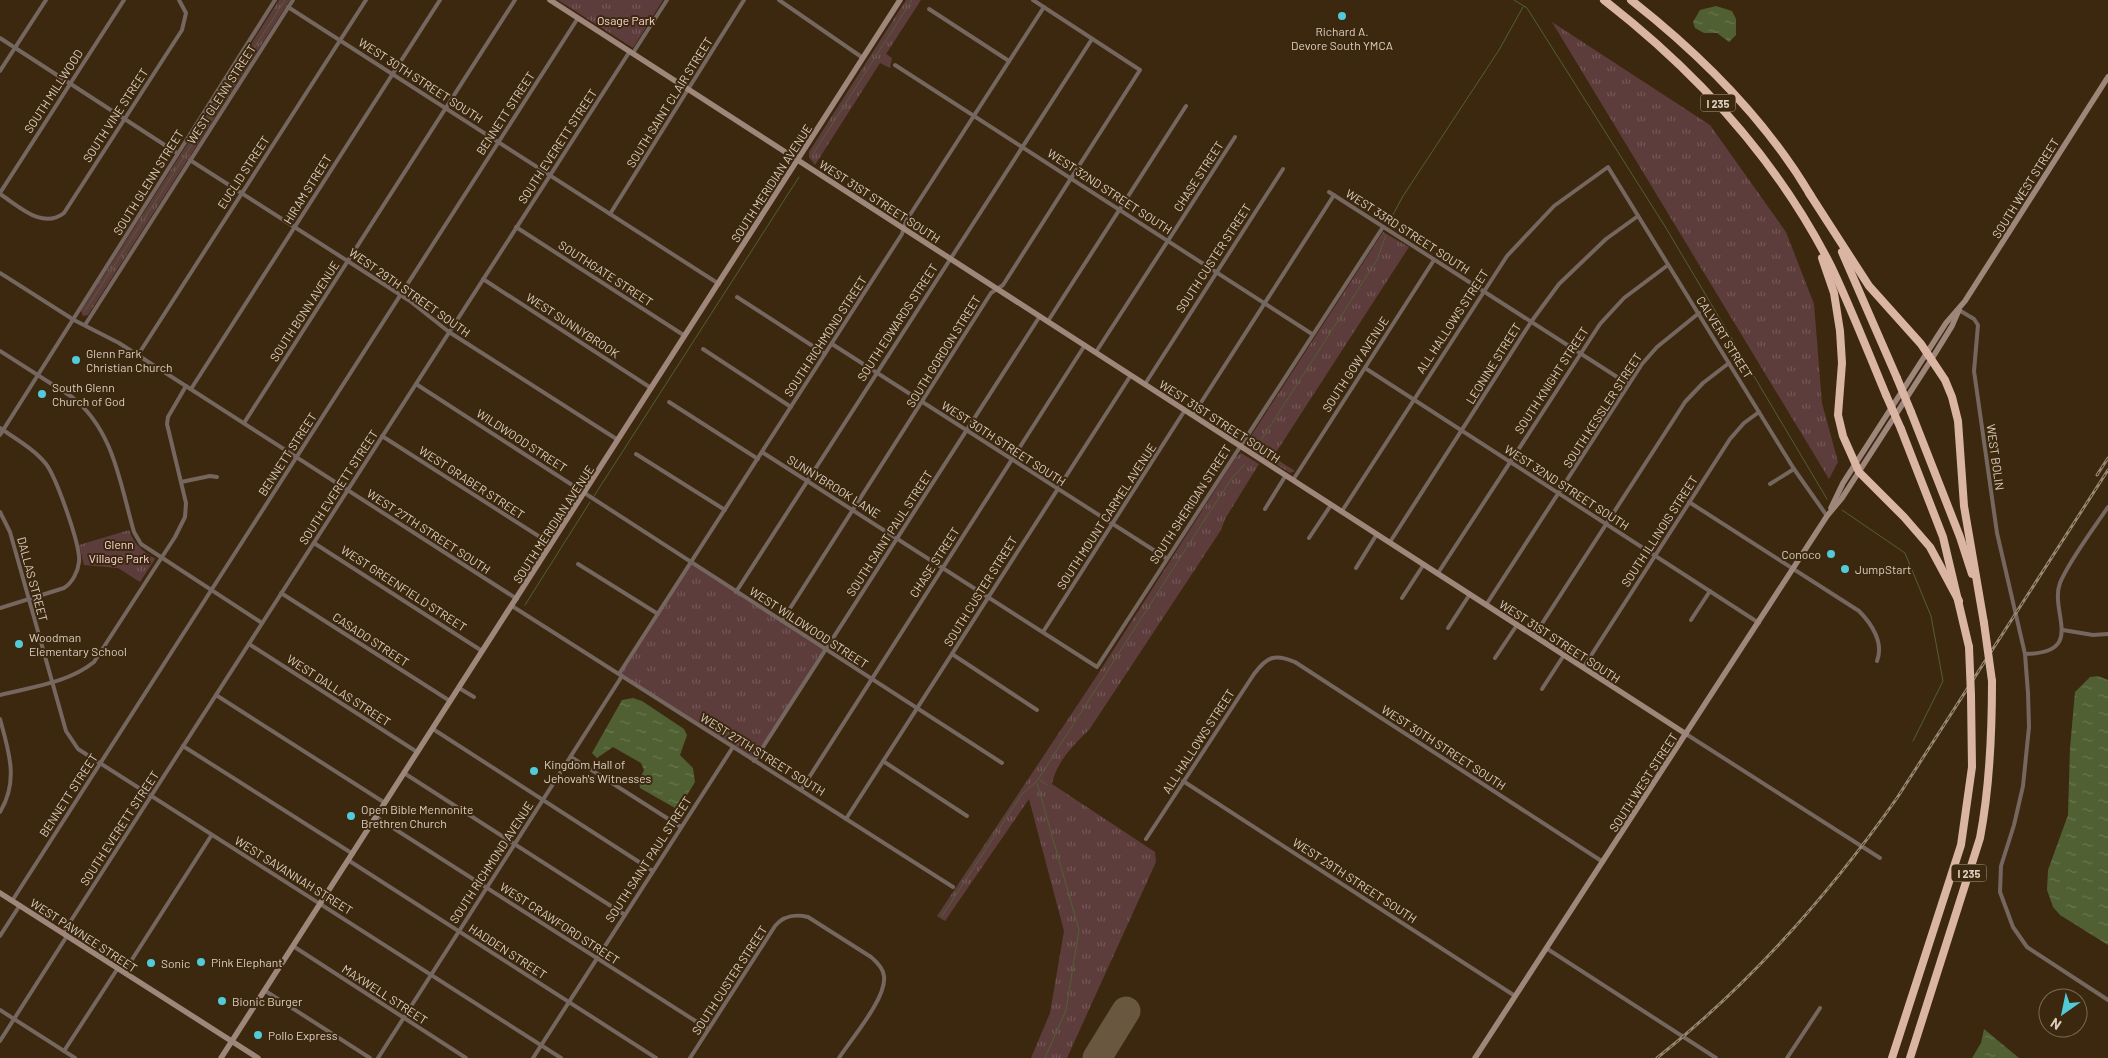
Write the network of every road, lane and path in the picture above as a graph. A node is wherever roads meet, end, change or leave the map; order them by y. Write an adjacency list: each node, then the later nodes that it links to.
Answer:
1 (46, 0): 24 (street)
2 (124, 0): 32 (street, SOUTH MILLWOOD)
3 (179, 0): 37 (street, SOUTH VINE STREET)
4 (275, 0): 41 (street, SOUTH GLENN STREET)
5 (293, 0): 17 (street, WEST GLENN STREET)
6 (366, 0): 23 (street, EUCLID STREET)
7 (440, 0): 30 (street, HIRAM STREET)
8 (515, 0): 35 (street, SOUTH BONN AVENUE)
9 (550, 0): 20 (street, WEST 31ST STREET SOUTH)
10 (666, 0): 25 (street, SOUTH EVERETT STREET)
11 (744, 0): 33 (street, SOUTH SAINT CLAIR STREET)
12 (779, 0): 26 (street)
13 (900, 0): 26 (street, SOUTH MERIDIAN AVENUE)
14 (1033, 0): 18 (street)
15 (1604, 0): 57 (highway, I 235)
16 (1631, 0): 51 (highway, I 235)
17 (288, 7): 23 (street, WEST 30TH STREET SOUTH); 42 (street, WEST GLENN STREET)
18 (1044, 7): 22 (street); 27 (street, SOUTH RICHMOND STREET)
19 (929, 9): 27 (street)
20 (578, 18): 25 (street, WEST 31ST STREET SOUTH); 39 (street, BENNETT STREET)
21 (0, 38): 24 (street)
22 (1092, 39): 40 (street, SOUTH EDWARDS STREET); 47 (street, SOUTH GORDON STREET)
23 (340, 40): 30 (street, WEST 30TH STREET SOUTH); 50 (street, EUCLID STREET)
24 (15, 48): 29 (street); 32 (street)
25 (631, 52): 33 (street, WEST 31ST STREET SOUTH); 46 (street, SOUTH EVERETT STREET)
26 (863, 58): 43 (street, SOUTH MERIDIAN AVENUE)
27 (1009, 61): 36 (street, SOUTH RICHMOND STREET)
28 (895, 65): 36 (street, WEST 32ND STREET SOUTH)
29 (0, 71)
30 (392, 74): 35 (street, WEST 30TH STREET SOUTH); 58 (street, HIRAM STREET)
31 (2108, 77): 75 (street, SOUTH WEST STREET)
32 (70, 83): 37 (street); 49 (street, SOUTH MILLWOOD)
33 (689, 90): 43 (street, WEST 31ST STREET SOUTH); 54 (street, SOUTH SAINT CLAIR STREET)
34 (1186, 106): 53 (street)
35 (446, 108): 39 (street, WEST 30TH STREET SOUTH); 64 (street, SOUTH BONN AVENUE)
36 (974, 116): 40 (street, WEST 32ND STREET SOUTH); 60 (street, SOUTH RICHMOND STREET)
37 (125, 119): 41 (street); 49 (street, SOUTH VINE STREET)
38 (1235, 137): 61 (street, CHASE STREET)
39 (499, 142): 46 (street, WEST 30TH STREET SOUTH); 72 (street, BENNETT STREET)
40 (1023, 147): 47 (street, WEST 32ND STREET SOUTH); 62 (street, SOUTH EDWARDS STREET)
41 (177, 152): 78 (street, SOUTH GLENN STREET)
42 (190, 160): 50 (street, WEST 29TH STREET SOUTH); 81 (street, WEST GLENN STREET)
43 (798, 160): 60 (street, WEST 31ST STREET SOUTH); 69 (street, SOUTH MERIDIAN AVENUE)
44 (1608, 167): 55 (street, CALVERT STREET); 71 (street, ALL HALLOWS STREET)
45 (1282, 169): 66 (street, SOUTH CUSTER STREET)
46 (550, 176): 54 (street, WEST 30TH STREET SOUTH); 59 (street, SOUTH EVERETT STREET)
47 (1071, 178): 53 (street, WEST 32ND STREET SOUTH); 70 (street, SOUTH GORDON STREET)
48 (1329, 192): 52 (street, WEST 33RD STREET SOUTH)
49 (0, 193)
50 (242, 193): 58 (street, WEST 29TH STREET SOUTH); 92 (street, EUCLID STREET)
51 (1809, 193): 93 (highway); 170 (highway, I 235, bridge)
52 (1334, 195): 56 (street, WEST 33RD STREET SOUTH); 74 (street)
53 (1119, 209): 61 (street, WEST 32ND STREET SOUTH); 79 (street)
54 (610, 214): 69 (street, WEST 30TH STREET SOUTH)
55 (1638, 216): 65 (street, CALVERT STREET); 80 (street, LEONINE STREET)
56 (1383, 226): 63 (street, WEST 33RD STREET SOUTH); 83 (street, SOUTH SHERIDAN STREET)
57 (1809, 226): 126 (highway); 175 (highway, I 235, bridge)
58 (295, 227): 64 (street, WEST 29TH STREET SOUTH); 104 (street, HIRAM STREET)
59 (516, 227): 68 (street, SOUTH EVERETT STREET); 84 (street, SOUTHGATE STREET)
60 (904, 228): 62 (street, WEST 31ST STREET SOUTH); 85 (street, SOUTH RICHMOND STREET)
61 (1168, 241): 66 (street, WEST 32ND STREET SOUTH); 89 (street, CHASE STREET)
62 (950, 258): 70 (street, WEST 31ST STREET SOUTH); 96 (street, SOUTH EDWARDS STREET)
63 (1434, 260): 71 (street, WEST 33RD STREET SOUTH); 95 (street, SOUTH GOW AVENUE)
64 (348, 261): 72 (street, WEST 29TH STREET SOUTH); 112 (street, SOUTH BONN AVENUE)
65 (1668, 265): 76 (street, CALVERT STREET); 90 (street, SOUTH KNIGHT STREET)
66 (1216, 272): 74 (street, WEST 32ND STREET SOUTH); 100 (street, SOUTH CUSTER STREET)
67 (0, 273): 78 (street, WEST 27TH STREET SOUTH)
68 (483, 280): 82 (street, SOUTH EVERETT STREET); 103 (street, WEST SUNNYBROOK)
69 (719, 284): 84 (street, SOUTH MERIDIAN AVENUE)
70 (996, 288): 77 (street, WEST 31ST STREET SOUTH); 107 (street, SOUTH GORDON STREET)
71 (1483, 291): 80 (street, WEST 33RD STREET SOUTH); 105 (street, ALL HALLOWS STREET)
72 (400, 295): 82 (street, WEST 29TH STREET SOUTH); 122 (street, BENNETT STREET)
73 (737, 297): 91 (street)
74 (1264, 304): 83 (street, WEST 32ND STREET SOUTH); 111 (street)
75 (1958, 310): 93 (street, SOUTH WEST STREET); 194 (street, WEST BOLIN)
76 (1698, 314): 94 (street, CALVERT STREET); 101 (street, SOUTH KESSLER STREET)
77 (1040, 316): 79 (street, WEST 31ST STREET SOUTH); 114 (street, SOUTH SAINT PAUL STREET)
78 (74, 320): 81 (street, WEST 27TH STREET SOUTH); 97 (street, SOUTH GLENN STREET)
79 (1048, 321): 86 (street, WEST 31ST STREET SOUTH)
80 (1531, 322): 90 (street, WEST 33RD STREET SOUTH); 115 (street, LEONINE STREET)
81 (85, 324): 92 (street, WEST 27TH STREET SOUTH)
82 (449, 332): 99 (street, SOUTH EVERETT STREET); 118 (street, WEST 29TH STREET SOUTH)
83 (1312, 334): 119 (street, SOUTH SHERIDAN STREET)
84 (685, 336): 103 (street, SOUTH MERIDIAN AVENUE)
85 (832, 344): 91 (street, SOUTH RICHMOND STREET); 96 (street, WEST 30TH STREET SOUTH)
86 (1085, 346): 89 (street, WEST 31ST STREET SOUTH); 124 (street, CHASE STREET)
87 (703, 349): 108 (street)
88 (0, 351): 97 (street)
89 (1096, 352): 98 (street, WEST 31ST STREET SOUTH)
90 (1580, 353): 101 (street, WEST 33RD STREET SOUTH); 125 (street, SOUTH KNIGHT STREET)
91 (825, 354): 108 (street, SOUTH RICHMOND STREET)
92 (138, 355): 102 (street, WEST 27TH STREET SOUTH)
93 (1929, 356): 126 (street, SOUTH WEST STREET); 170 (highway)
94 (1729, 363): 110 (street, CALVERT STREET); 148 (street)
95 (1364, 368): 105 (street, WEST 32ND STREET SOUTH); 130 (street, SOUTH GOW AVENUE)
96 (877, 373): 107 (street, WEST 30TH STREET SOUTH); 131 (street, SOUTH EDWARDS STREET)
97 (38, 375): 113 (street, SOUTH GLENN STREET); 156 (street)
98 (1131, 375): 100 (street, WEST 31ST STREET SOUTH); 134 (street, SOUTH CUSTER STREET)
99 (416, 384): 117 (street, SOUTH EVERETT STREET); 136 (street, WILDWOOD STREET)
100 (1144, 384): 109 (street, WEST 31ST STREET SOUTH)
101 (1628, 384): 137 (street, SOUTH KESSLER STREET)
102 (186, 386): 104 (street, WEST 27TH STREET SOUTH); 132 (street)
103 (652, 388): 118 (street, SOUTH MERIDIAN AVENUE)
104 (191, 389): 112 (street, WEST 27TH STREET SOUTH)
105 (1413, 400): 115 (street, WEST 32ND STREET SOUTH); 144 (street, ALL HALLOWS STREET)
106 (669, 402): 123 (street)
107 (922, 402): 114 (street, WEST 30TH STREET SOUTH); 143 (street, SOUTH GORDON STREET)
108 (791, 407): 120 (street, SOUTH RICHMOND STREET)
109 (1185, 410): 111 (street, WEST 31ST STREET SOUTH); 147 (street, SOUTH MOUNT CARMEL AVENUE)
110 (1759, 412): 127 (street, CALVERT STREET); 138 (street, SOUTH ILLINOIS STREET)
111 (1193, 415): 119 (street, WEST 31ST STREET SOUTH)
112 (244, 423): 122 (street, WEST 27TH STREET SOUTH)
113 (1, 429): 116 (street, SOUTH GLENN STREET); 174 (street)
114 (967, 431): 124 (street, WEST 30TH STREET SOUTH); 151 (street, SOUTH SAINT PAUL STREET)
115 (1462, 432): 125 (street, WEST 32ND STREET SOUTH); 152 (street, LEONINE STREET)
116 (0, 435)
117 (382, 436): 135 (street, SOUTH EVERETT STREET); 154 (street, WEST GRABER STREET)
118 (618, 440): 136 (street, SOUTH MERIDIAN AVENUE)
119 (1240, 446): 128 (street, WEST 31ST STREET SOUTH); 157 (street, SOUTH SHERIDAN STREET)
120 (762, 452): 123 (street, SOUTH RICHMOND STREET); 131 (street, SUNNYBROOK LANE)
121 (636, 454): 142 (street)
122 (297, 457): 135 (street, WEST 27TH STREET SOUTH); 165 (street, BENNETT STREET)
123 (758, 459): 142 (street, SOUTH RICHMOND STREET)
124 (1012, 460): 134 (street, WEST 30TH STREET SOUTH); 161 (street, CHASE STREET)
125 (1510, 462): 137 (street, WEST 32ND STREET SOUTH); 164 (street, SOUTH KNIGHT STREET)
126 (1857, 468): 146 (street, SOUTH WEST STREET); 175 (highway)
127 (1794, 469): 133 (street); 146 (street, CALVERT STREET)
128 (1286, 475): 130 (street, WEST 31ST STREET SOUTH); 141 (street)
129 (217, 477): 132 (street)
130 (1293, 480): 139 (street, WEST 31ST STREET SOUTH)
131 (807, 481): 143 (street, SUNNYBROOK LANE); 167 (street, SOUTH EDWARDS STREET)
132 (181, 482): 156 (street)
133 (1770, 484)
134 (1058, 489): 147 (street, WEST 30TH STREET SOUTH); 171 (street, SOUTH CUSTER STREET)
135 (348, 490): 153 (street, SOUTH EVERETT STREET); 173 (street, WEST 27TH STREET SOUTH)
136 (584, 493): 154 (street, SOUTH MERIDIAN AVENUE); 158 (street, WILDWOOD STREET)
137 (1558, 494): 148 (street, WEST 32ND STREET SOUTH); 176 (street, SOUTH KESSLER STREET)
138 (1689, 502): 155 (street, SOUTH ILLINOIS STREET); 163 (street)
139 (1331, 504): 144 (street, WEST 31ST STREET SOUTH); 150 (street)
140 (2108, 507): 186 (street)
141 (1265, 509)
142 (725, 510): 158 (street, SOUTH RICHMOND STREET)
143 (853, 510): 151 (street, SUNNYBROOK LANE); 181 (street, SOUTH GORDON STREET)
144 (1342, 511): 149 (street, WEST 31ST STREET SOUTH)
145 (0, 512): 174 (street, DALLAS STREET)
146 (1827, 516): 163 (street, SOUTH WEST STREET)
147 (1112, 524): 157 (street, WEST 30TH STREET SOUTH); 187 (street, SOUTH MOUNT CARMEL AVENUE)
148 (1606, 524): 155 (street, WEST 32ND STREET SOUTH); 189 (street)
149 (1378, 534): 152 (street, WEST 31ST STREET SOUTH); 162 (street)
150 (1309, 538)
151 (898, 539): 161 (street, SUNNYBROOK LANE); 191 (street, SOUTH SAINT PAUL STREET)
152 (1390, 542): 160 (street, WEST 31ST STREET SOUTH)
153 (314, 543): 168 (street, SOUTH EVERETT STREET); 192 (street, WEST GREENFIELD STREET)
154 (552, 544): 173 (street, SOUTH MERIDIAN AVENUE)
155 (1655, 556): 166 (street, WEST 32ND STREET SOUTH); 200 (street, SOUTH ILLINOIS STREET)
156 (162, 558): 165 (street); 203 (street)
157 (1166, 558): 199 (street, SOUTH SHERIDAN STREET)
158 (691, 563): 167 (street, WEST WILDWOOD STREET); 179 (street, SOUTH RICHMOND STREET)
159 (578, 564): 179 (street)
160 (1424, 564): 164 (street, WEST 31ST STREET SOUTH); 172 (street)
161 (943, 567): 171 (street, SUNNYBROOK LANE); 202 (street, CHASE STREET)
162 (1356, 568)
163 (1793, 569): 183 (street, SOUTH WEST STREET); 198 (street)
164 (1438, 573): 169 (street, WEST 31ST STREET SOUTH)
165 (212, 590): 182 (street); 222 (street, BENNETT STREET)
166 (1710, 591): 180 (street); 183 (street, WEST 32ND STREET SOUTH)
167 (736, 592): 181 (street, WEST WILDWOOD STREET)
168 (282, 593): 182 (street, SOUTH EVERETT STREET); 209 (street, CASADO STREET)
169 (1470, 594): 176 (street, WEST 31ST STREET SOUTH); 185 (street)
170 (1979, 595): 286 (highway, I 235, bridge)
171 (988, 597): 187 (street, SUNNYBROOK LANE); 193 (street, SOUTH CUSTER STREET)
172 (1402, 598)
173 (517, 599): 177 (street, SOUTH MERIDIAN AVENUE)
174 (28, 600): 178 (street); 203 (street, DALLAS STREET)
175 (1959, 601): 285 (highway, I 235, bridge)
176 (1486, 605): 184 (street, WEST 31ST STREET SOUTH)
177 (512, 606): 192 (street, SOUTH MERIDIAN AVENUE); 201 (street, WEST 27TH STREET SOUTH)
178 (0, 608)
179 (658, 614): 201 (street, SOUTH RICHMOND STREET)
180 (1691, 620)
181 (782, 621): 191 (street, WEST WILDWOOD STREET)
182 (262, 623): 190 (street, SOUTH EVERETT STREET)
183 (1759, 623): 214 (street, SOUTH WEST STREET)
184 (1517, 625): 189 (street, WEST 31ST STREET SOUTH); 197 (street)
185 (1448, 628)
186 (2063, 630): 188 (street); 194 (street)
187 (1043, 632): 199 (street, SUNNYBROOK LANE)
188 (2108, 634)
189 (1534, 636): 195 (street, WEST 31ST STREET SOUTH)
190 (249, 644): 207 (street, SOUTH EVERETT STREET); 217 (street, WEST DALLAS STREET)
191 (826, 650): 202 (street, WEST WILDWOOD STREET); 219 (street, SOUTH SAINT PAUL STREET)
192 (483, 651): 204 (street, SOUTH MERIDIAN AVENUE)
193 (952, 654): 210 (street, SOUTH CUSTER STREET); 211 (street)
194 (2024, 654): 260 (street)
195 (1564, 656): 200 (street, WEST 31ST STREET SOUTH); 205 (street)
196 (1271, 658): 224 (street, ALL HALLOWS STREET); 240 (street, WEST 30TH STREET SOUTH)
197 (1495, 658)
198 (1878, 661)
199 (1097, 667)
200 (1583, 668): 214 (street, WEST 31ST STREET SOUTH)
201 (621, 675): 216 (street, WEST 27TH STREET SOUTH); 218 (street, SOUTH RICHMOND AVENUE)
202 (872, 679): 210 (street, WEST WILDWOOD STREET); 225 (street, CHASE STREET)
203 (51, 681): 206 (street); 222 (street, WEST SAVANNAH STREET)
204 (459, 688): 208 (street); 209 (street, SOUTH MERIDIAN AVENUE)
205 (1542, 689)
206 (0, 695)
207 (216, 695): 215 (street, SOUTH EVERETT STREET); 228 (street)
208 (474, 697)
209 (451, 701): 213 (street, SOUTH MERIDIAN AVENUE)
210 (917, 708): 220 (street, SOUTH CUSTER STREET); 221 (street, WEST WILDWOOD STREET)
211 (1037, 710)
212 (0, 719): 229 (street)
213 (433, 729): 217 (street, SOUTH MERIDIAN AVENUE); 227 (street)
214 (1686, 734): 238 (street, WEST 31ST STREET SOUTH); 240 (street, SOUTH WEST STREET)
215 (183, 746): 226 (street, SOUTH EVERETT STREET); 237 (street)
216 (733, 747): 219 (street, WEST 27TH STREET SOUTH); 233 (street, SOUTH SAINT PAUL STREET)
217 (417, 752): 223 (street, SOUTH MERIDIAN AVENUE)
218 (571, 757): 227 (street, SOUTH RICHMOND AVENUE); 233 (street)
219 (754, 761): 225 (street, WEST 27TH STREET SOUTH)
220 (883, 761): 231 (street); 232 (street, SOUTH CUSTER STREET)
221 (1002, 762)
222 (100, 764): 226 (street, WEST SAVANNAH STREET); 245 (street, BENNETT STREET)
223 (404, 773): 228 (street, SOUTH MERIDIAN AVENUE); 236 (street)
224 (1183, 781): 235 (street, ALL HALLOWS STREET); 259 (street, WEST 29TH STREET SOUTH)
225 (800, 790): 232 (street, WEST 27TH STREET SOUTH)
226 (151, 797): 234 (street, WEST SAVANNAH STREET); 250 (street, SOUTH EVERETT STREET)
227 (542, 801): 236 (street, SOUTH RICHMOND AVENUE); 241 (street)
228 (385, 803): 230 (street, SOUTH MERIDIAN AVENUE)
229 (0, 812)
230 (376, 816): 237 (street, SOUTH MERIDIAN AVENUE); 243 (street, WEST CRAWFORD STREET)
231 (968, 816)
232 (846, 819): 242 (street, WEST 27TH STREET SOUTH)
233 (681, 828): 241 (street, SOUTH SAINT PAUL STREET)
234 (211, 836): 246 (street, WEST SAVANNAH STREET); 256 (street)
235 (1146, 839)
236 (515, 844): 243 (street, SOUTH RICHMOND AVENUE); 248 (street)
237 (352, 854): 239 (street, SOUTH MERIDIAN AVENUE)
238 (1880, 858)
239 (348, 860): 246 (street, SOUTH MERIDIAN AVENUE); 249 (street, HADDEN STREET)
240 (1603, 862): 253 (street, SOUTH WEST STREET)
241 (653, 871): 248 (street, SOUTH SAINT PAUL STREET)
242 (953, 887)
243 (487, 888): 249 (street, SOUTH RICHMOND AVENUE); 254 (street, WEST CRAWFORD STREET)
244 (0, 893): 245 (street, WEST PAWNEE STREET)
245 (12, 901): 247 (street, WEST PAWNEE STREET)
246 (321, 904): 252 (street, SOUTH MERIDIAN AVENUE); 257 (street, WEST SAVANNAH STREET)
247 (20, 906): 250 (street, WEST PAWNEE STREET); 251 (street)
248 (625, 915): 254 (street, SOUTH SAINT PAUL STREET)
249 (459, 931): 257 (street, SOUTH RICHMOND AVENUE); 261 (street, HADDEN STREET)
250 (65, 935): 255 (street, WEST PAWNEE STREET); 265 (street, SOUTH EVERETT STREET)
251 (0, 936)
252 (292, 946): 258 (street, SOUTH MERIDIAN AVENUE); 264 (street, MAXWELL STREET)
253 (1546, 948): 259 (street, SOUTH WEST STREET); 283 (street)
254 (597, 958): 261 (street, SOUTH SAINT PAUL STREET); 266 (street, WEST CRAWFORD STREET)
255 (118, 968): 256 (street, WEST PAWNEE STREET); 270 (street)
256 (124, 972): 268 (street, WEST PAWNEE STREET)
257 (431, 974): 264 (street, SOUTH RICHMOND AVENUE); 269 (street, WEST SAVANNAH STREET)
258 (264, 990): 268 (street, SOUTH MERIDIAN AVENUE); 274 (street)
259 (1515, 996): 282 (street, SOUTH WEST STREET)
260 (2108, 1000)
261 (569, 1002): 269 (street, SOUTH SAINT PAUL STREET); 279 (street, HADDEN STREET)
262 (1820, 1008): 284 (street)
263 (0, 1010): 265 (street)
264 (404, 1018): 275 (street, SOUTH RICHMOND AVENUE); 276 (street, MAXWELL STREET)
265 (14, 1019): 267 (street, SOUTH EVERETT STREET); 270 (street)
266 (708, 1029): 280 (street, SOUTH CUSTER STREET); 281 (street, SOUTH CUSTER STREET)
267 (0, 1041)
268 (232, 1041): 272 (street, SOUTH MERIDIAN AVENUE); 273 (street, WEST PAWNEE STREET)
269 (541, 1045): 277 (street, SOUTH SAINT PAUL STREET); 278 (street, WEST SAVANNAH STREET)
270 (64, 1051): 271 (street)
271 (75, 1058)
272 (221, 1058)
273 (258, 1058)
274 (370, 1058)
275 (378, 1058)
276 (466, 1058)
277 (533, 1058)
278 (561, 1058)
279 (656, 1058)
280 (690, 1058)
281 (839, 1058)
282 (1475, 1058)
283 (1716, 1058)
284 (1787, 1058)
285 (1892, 1058)
286 (1910, 1058)

